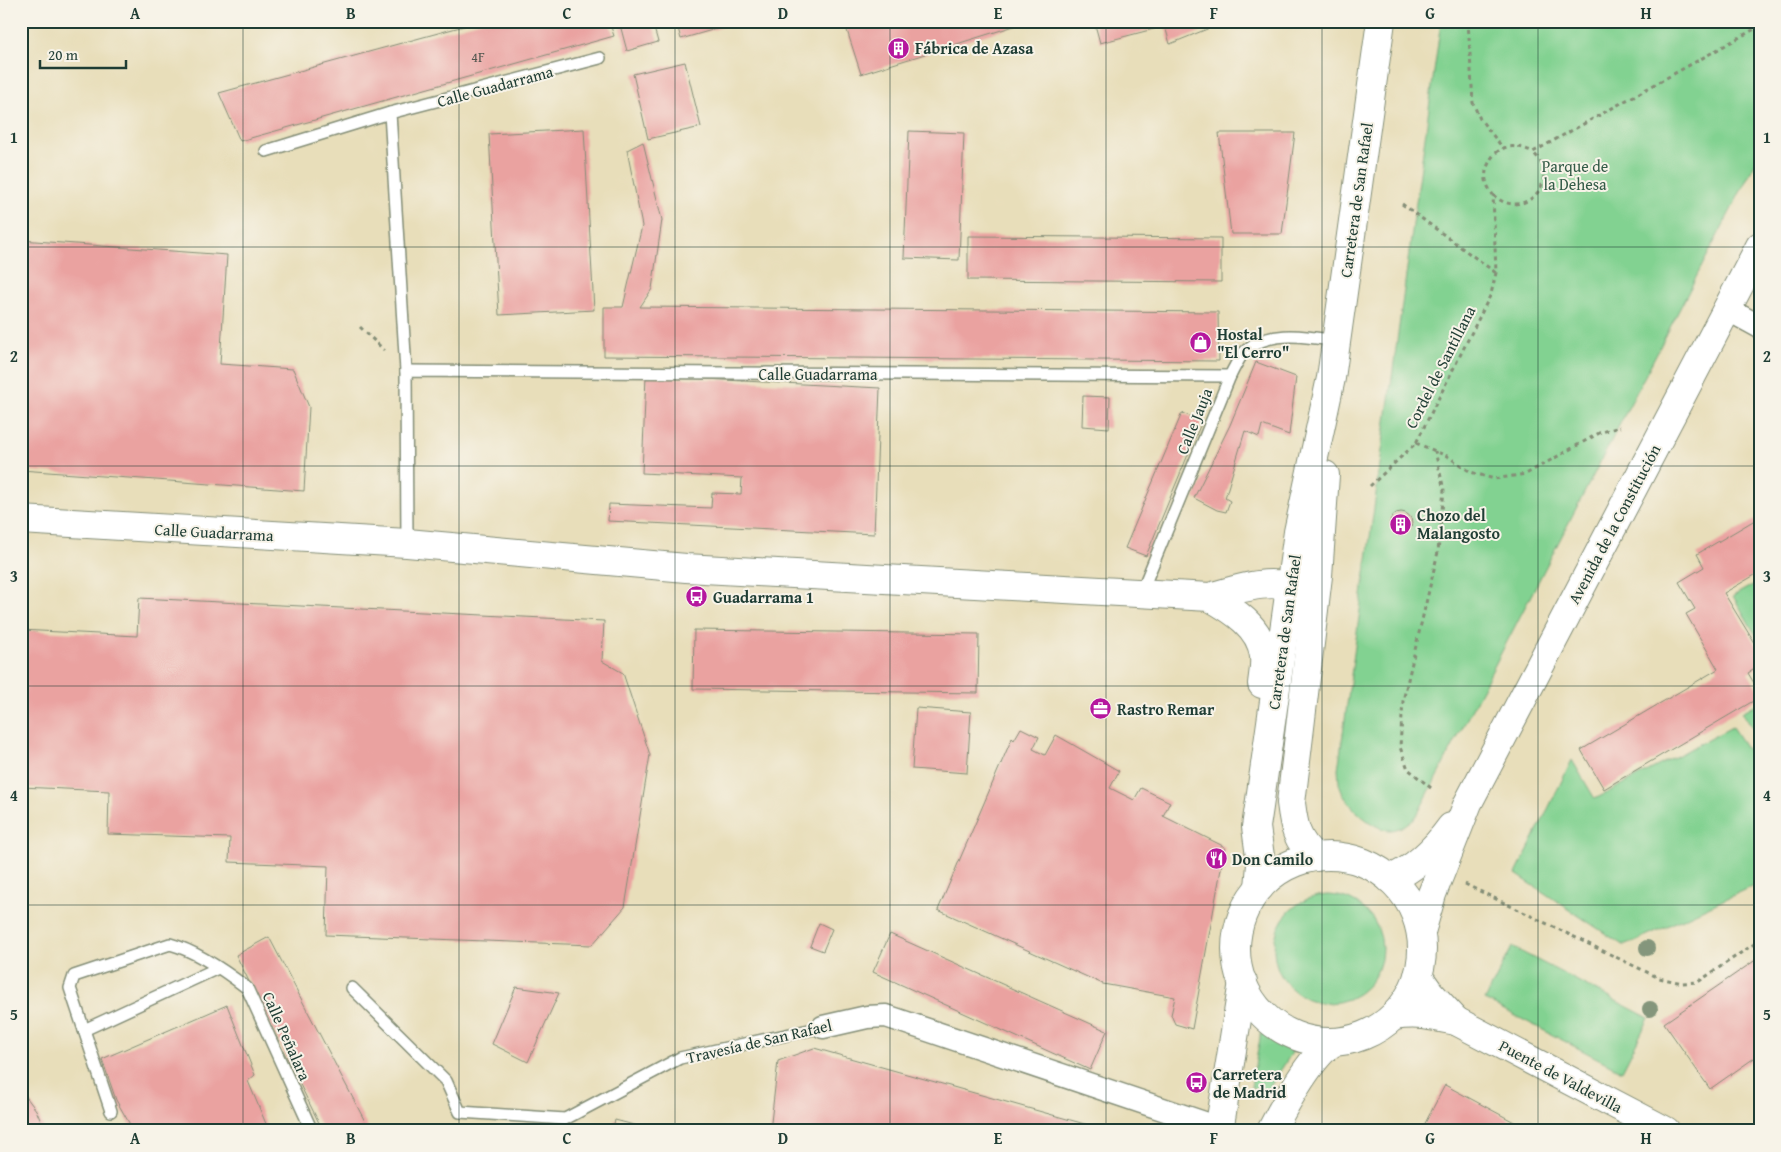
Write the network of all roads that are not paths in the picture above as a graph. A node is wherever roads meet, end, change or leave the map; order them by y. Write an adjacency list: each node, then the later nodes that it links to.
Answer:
1 (1381, 21): 8 (main road, Carretera de San Rafael)
2 (600, 58): 3 (lane, Calle Guadarrama)
3 (390, 113): 4 (lane, Calle Guadarrama); 9 (lane)
4 (266, 151)
5 (1760, 246): 6 (main road, Avenida de la Constitución)
6 (1727, 309): 7 (street); 19 (main road, Avenida de la Constitución)
7 (1760, 326)
8 (1336, 341): 10 (lane, Calle Jauja); 11 (main road, Carretera de San Rafael)
9 (406, 371): 10 (lane, Calle Guadarrama); 14 (lane)
10 (1230, 376): 17 (lane, Calle Jauja)
11 (1331, 378): 13 (main road, Carretera de San Rafael); 21 (main road, Carretera de San Rafael)
12 (21, 520): 14 (main road, Calle Guadarrama)
13 (1298, 532): 15 (main road); 16 (main road, Carretera de San Rafael)
14 (407, 543): 17 (main road, Calle Guadarrama)
15 (1248, 586): 16 (main road); 18 (main road)
16 (1290, 586): 20 (main road, Carretera de San Rafael); 21 (main road)
17 (1141, 593): 18 (main road, Calle Guadarrama)
18 (1210, 597): 20 (main road)
19 (1468, 803): 22 (main road, Avenida de la Constitución); 24 (main road, Avenida de la Constitución)
20 (1256, 828): 23 (main road, Carretera de San Rafael)
21 (1306, 847): 22 (main road); 23 (main road)
22 (1390, 879): 24 (main road)
23 (1259, 888): 27 (main road)
24 (1421, 932): 26 (main road)
25 (218, 968): 32 (lane); 32 (lane, Calle Peñalara); 36 (lane, Calle Peñalara)
26 (1418, 976): 29 (main road); 30 (main road)
27 (1243, 982): 33 (main road); 35 (main road)
28 (352, 988): 31 (lane, Travesía de San Rafael)
29 (1394, 1016): 30 (main road); 33 (main road)
30 (1456, 1021): 38 (main road, Puente de Valdevilla)
31 (823, 1027): 35 (street, Travesía de San Rafael)
32 (84, 1030): 34 (lane, Calle Peñalara)
33 (1333, 1042): 37 (main road)
34 (111, 1111)
35 (1219, 1129)
36 (312, 1131)
37 (1271, 1131)
38 (1666, 1131)

